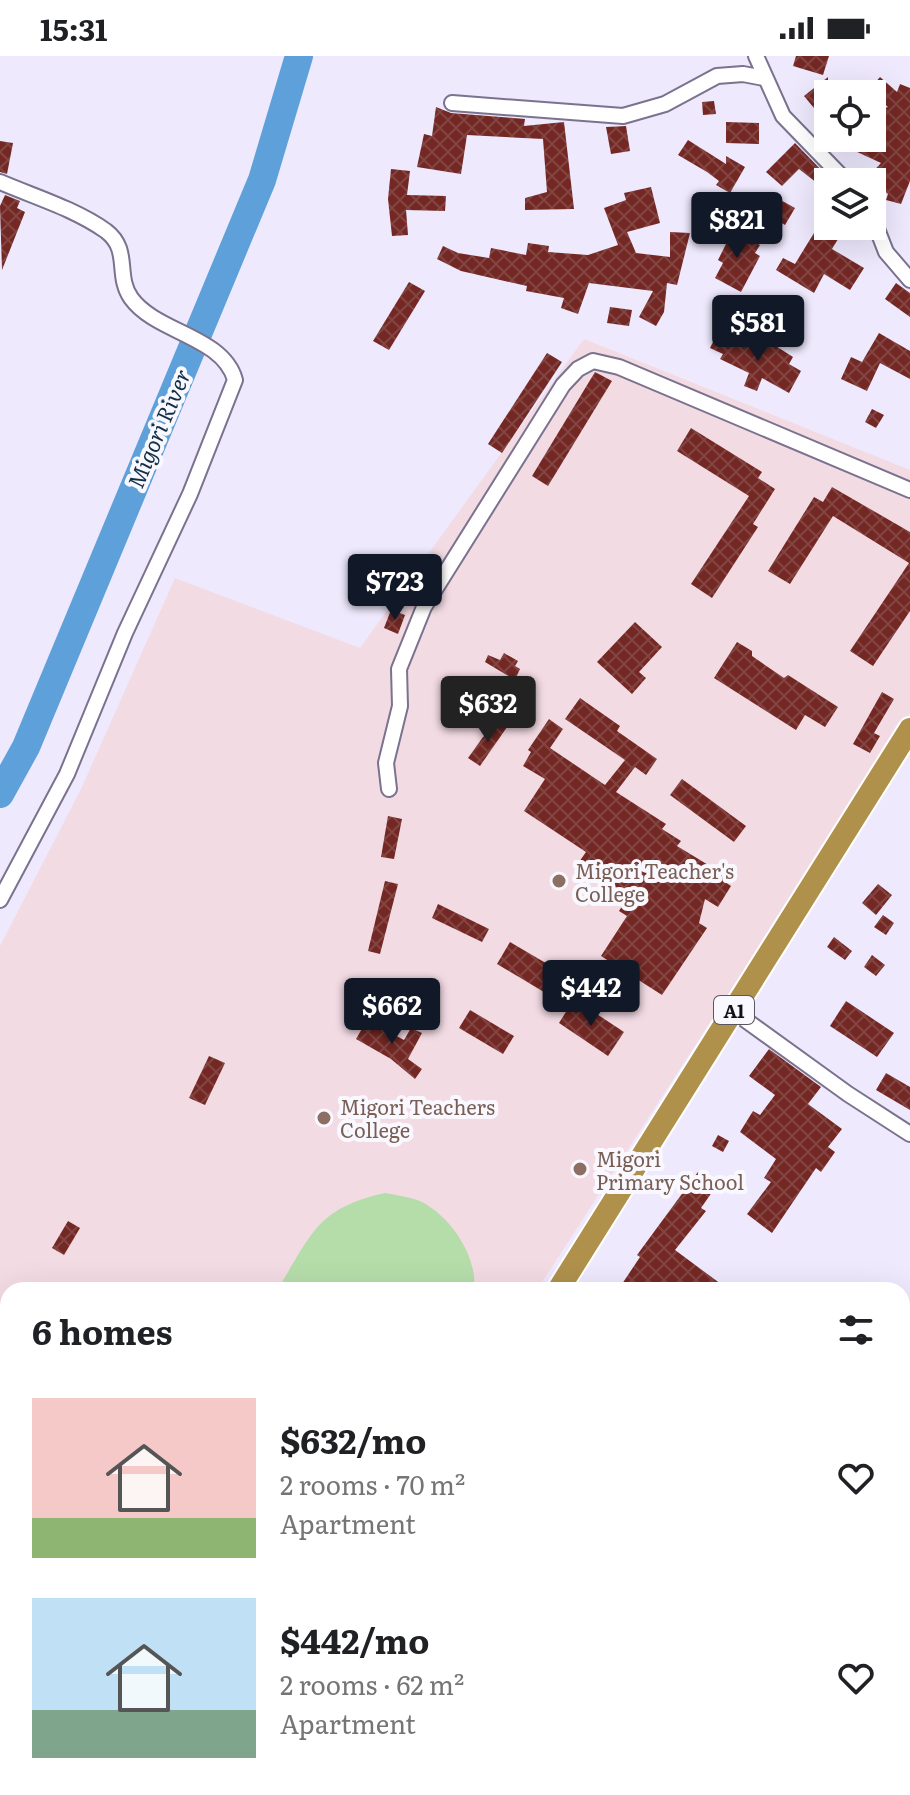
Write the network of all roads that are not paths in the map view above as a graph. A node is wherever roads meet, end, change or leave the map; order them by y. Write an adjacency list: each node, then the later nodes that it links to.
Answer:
1 (756, 56): 2 (street)
2 (764, 78): 3 (street); 4 (street)
3 (452, 103)
4 (833, 168)
5 (0, 182): 11 (street)
6 (881, 240): 7 (street)
7 (910, 280)
8 (910, 490): 10 (street)
9 (910, 729): 12 (highway, A1)
10 (389, 789)
11 (0, 900)
12 (733, 1011): 13 (street); 14 (highway, A1)
13 (910, 1134)
14 (563, 1282)

